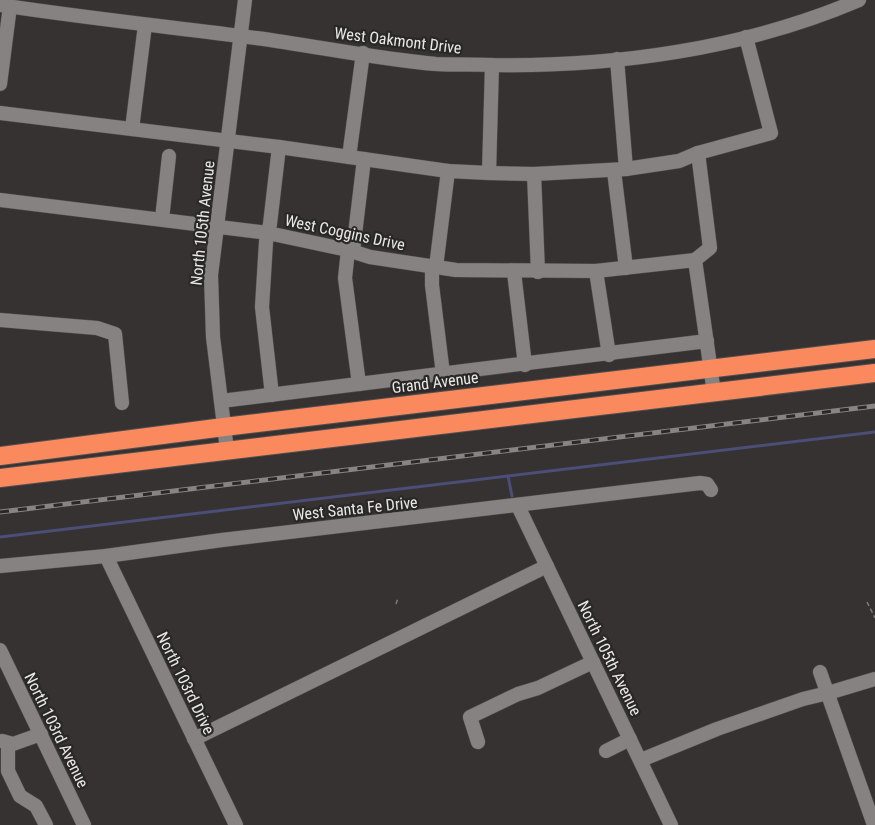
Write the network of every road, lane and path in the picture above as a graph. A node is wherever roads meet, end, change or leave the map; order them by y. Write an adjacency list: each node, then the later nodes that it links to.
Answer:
1 (245, 0): 5 (street, North 105th Avenue)
2 (859, 0): 6 (street, West Oakmont Drive)
3 (5, 5): 4 (street, West Oakmont Drive); 10 (street)
4 (145, 25): 5 (street, West Oakmont Drive); 12 (street)
5 (241, 36): 7 (street, West Oakmont Drive); 13 (street, North 105th Avenue)
6 (746, 37): 8 (street, West Oakmont Drive); 15 (street)
7 (363, 53): 9 (street, West Oakmont Drive); 17 (street)
8 (617, 59): 9 (street, West Oakmont Drive); 19 (street)
9 (492, 65): 21 (street)
10 (0, 84)
11 (0, 113): 12 (street)
12 (132, 129): 13 (street)
13 (227, 141): 14 (street); 25 (street, North 105th Avenue)
14 (279, 147): 17 (street); 26 (street)
15 (698, 153): 19 (street); 28 (street)
16 (170, 156): 24 (street)
17 (349, 157): 18 (street)
18 (364, 159): 20 (street); 27 (street)
19 (620, 170): 22 (street); 30 (street)
20 (448, 171): 21 (street); 29 (street)
21 (489, 173): 22 (street)
22 (534, 174): 33 (street)
23 (0, 200): 24 (street, West Coggins Drive)
24 (162, 219): 25 (street, West Coggins Drive)
25 (216, 225): 26 (street, West Coggins Drive); 45 (street, North 105th Avenue)
26 (268, 232): 27 (street, West Coggins Drive); 44 (street)
27 (350, 251): 29 (street, West Coggins Drive); 42 (street)
28 (695, 260): 30 (street, West Coggins Drive); 35 (street)
29 (434, 267): 32 (street, West Coggins Drive); 41 (street)
30 (626, 268): 31 (street, West Coggins Drive)
31 (596, 271): 33 (street, West Coggins Drive); 37 (street)
32 (514, 272): 33 (street, West Coggins Drive); 38 (street)
33 (538, 272)
34 (0, 320): 46 (street)
35 (707, 341): 37 (street); 39 (street)
36 (875, 349): 39 (highway, Grand Avenue)
37 (609, 355): 38 (street)
38 (525, 365): 41 (street)
39 (711, 369): 43 (street); 47 (highway, Grand Avenue)
40 (875, 373): 43 (highway)
41 (443, 374): 42 (street)
42 (359, 384): 44 (street)
43 (714, 393): 48 (highway)
44 (272, 395): 45 (street)
45 (221, 401): 47 (street, North 105th Avenue)
46 (122, 403)
47 (224, 427): 48 (street, North 105th Avenue); 49 (highway, Grand Avenue)
48 (227, 450): 50 (highway)
49 (0, 456)
50 (0, 478)
51 (711, 490): 52 (street, West Santa Fe Drive)
52 (518, 506): 53 (street, West Santa Fe Drive); 55 (street, North 105th Avenue)
53 (106, 556): 54 (street, West Santa Fe Drive); 67 (street, North 103rd Drive)
54 (0, 566)
55 (547, 566): 61 (street, North 105th Avenue); 67 (street)
56 (398, 598): 58 (path)
57 (867, 602): 59 (path)
58 (396, 604)
59 (875, 618)
60 (0, 651): 65 (street, North 103rd Avenue)
61 (593, 662): 66 (street, North 105th Avenue); 69 (street)
62 (820, 672): 64 (street)
63 (875, 679): 64 (street)
64 (828, 693): 71 (street); 76 (street)
65 (40, 734): 68 (street); 73 (street, North 103rd Avenue)
66 (630, 739): 70 (street); 71 (street, North 105th Avenue)
67 (194, 740): 74 (street, North 103rd Drive)
68 (4, 742): 72 (street)
69 (478, 742)
70 (606, 751)
71 (640, 760): 75 (street, North 105th Avenue)
72 (46, 825)
73 (84, 825)
74 (236, 825)
75 (671, 825)
76 (874, 825)

